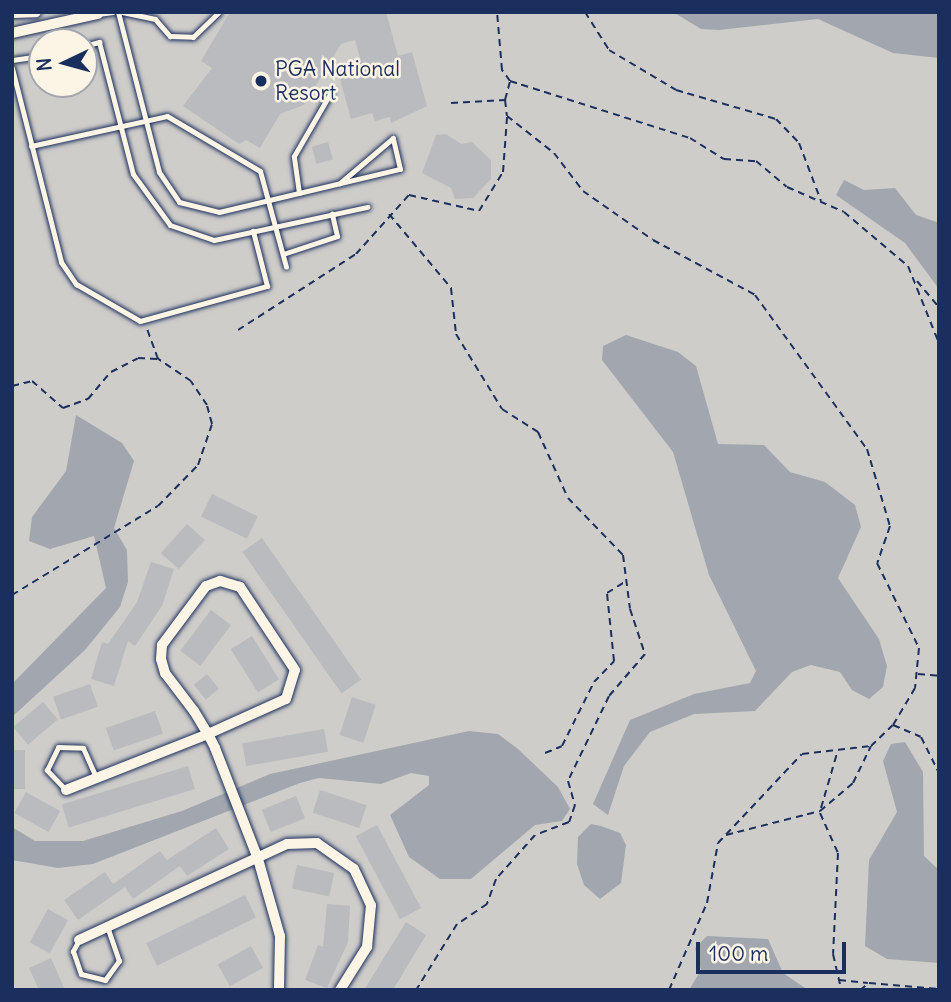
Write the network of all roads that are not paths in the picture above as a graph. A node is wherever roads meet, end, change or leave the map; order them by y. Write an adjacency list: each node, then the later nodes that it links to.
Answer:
1 (36, 12): 4 (street)
2 (118, 12): 5 (lane); 6 (lane); 11 (lane)
3 (219, 12): 6 (lane)
4 (12, 13)
5 (98, 14): 7 (street)
6 (154, 15)
7 (12, 33)
8 (98, 42): 12 (lane)
9 (12, 68): 13 (lane)
10 (331, 92): 15 (lane)
11 (145, 118): 12 (lane); 16 (lane); 16 (lane)
12 (120, 124): 13 (lane); 20 (lane)
13 (31, 146): 20 (lane)
14 (340, 183): 14 (lane); 15 (lane)
15 (299, 193): 16 (lane)
16 (268, 200): 19 (lane)
17 (367, 207): 18 (lane)
18 (332, 214): 19 (lane); 21 (lane)
19 (275, 227): 20 (lane); 21 (lane)
20 (253, 231)
21 (283, 254): 22 (lane)
22 (286, 267)
23 (208, 734): 23 (street); 24 (street); 26 (street)
24 (97, 778): 25 (street); 25 (lane)
25 (66, 790)
26 (258, 859): 27 (street); 29 (street); 30 (street)
27 (107, 926): 28 (street); 28 (lane)
28 (79, 940)
29 (279, 990)
30 (340, 990)

